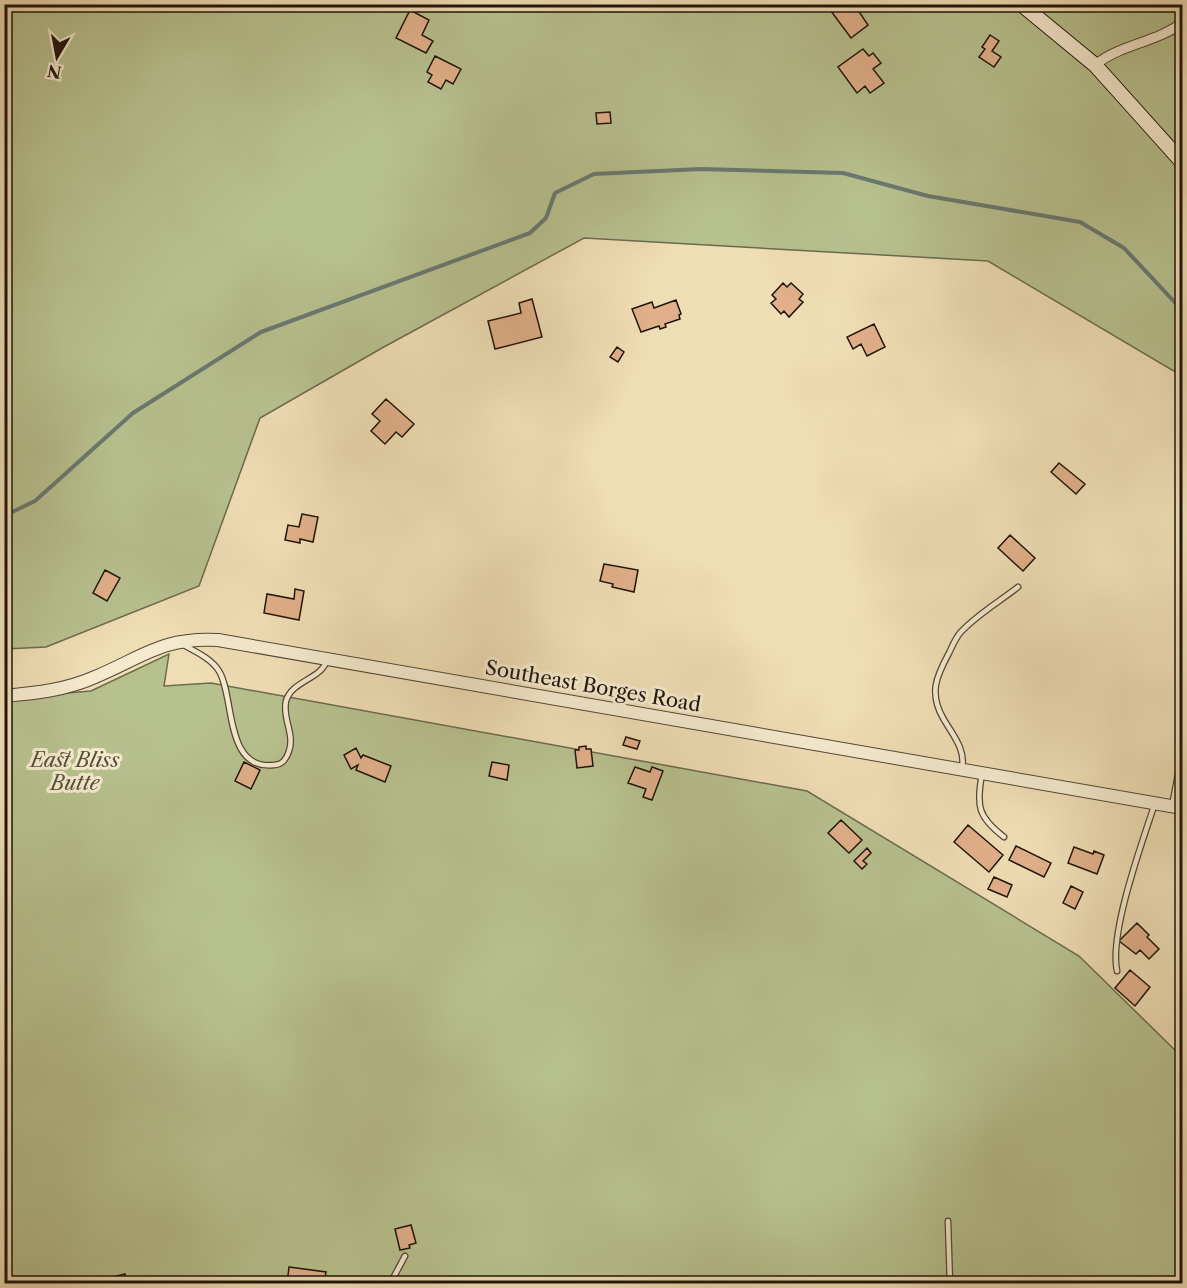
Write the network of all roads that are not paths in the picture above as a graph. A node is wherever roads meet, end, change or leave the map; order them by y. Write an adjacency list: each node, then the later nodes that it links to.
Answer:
1 (1022, 4): 3 (main road)
2 (1182, 23): 3 (street)
3 (1095, 65): 4 (main road)
4 (1182, 162)
5 (1018, 587): 10 (lane)
6 (177, 641): 7 (street, Southeast Borges Road); 7 (lane); 8 (street, Southeast Borges Road)
7 (327, 658): 10 (street, Southeast Borges Road)
8 (4, 696)
9 (1182, 753): 13 (lane)
10 (962, 771): 11 (street, Southeast Borges Road)
11 (982, 774): 12 (street, Southeast Borges Road); 14 (lane)
12 (1155, 803): 13 (street, Southeast Borges Road); 15 (lane)
13 (1177, 807)
14 (1004, 837)
15 (1117, 971)
16 (948, 1221): 19 (lane)
17 (405, 1256): 18 (lane)
18 (390, 1284)
19 (950, 1284)

